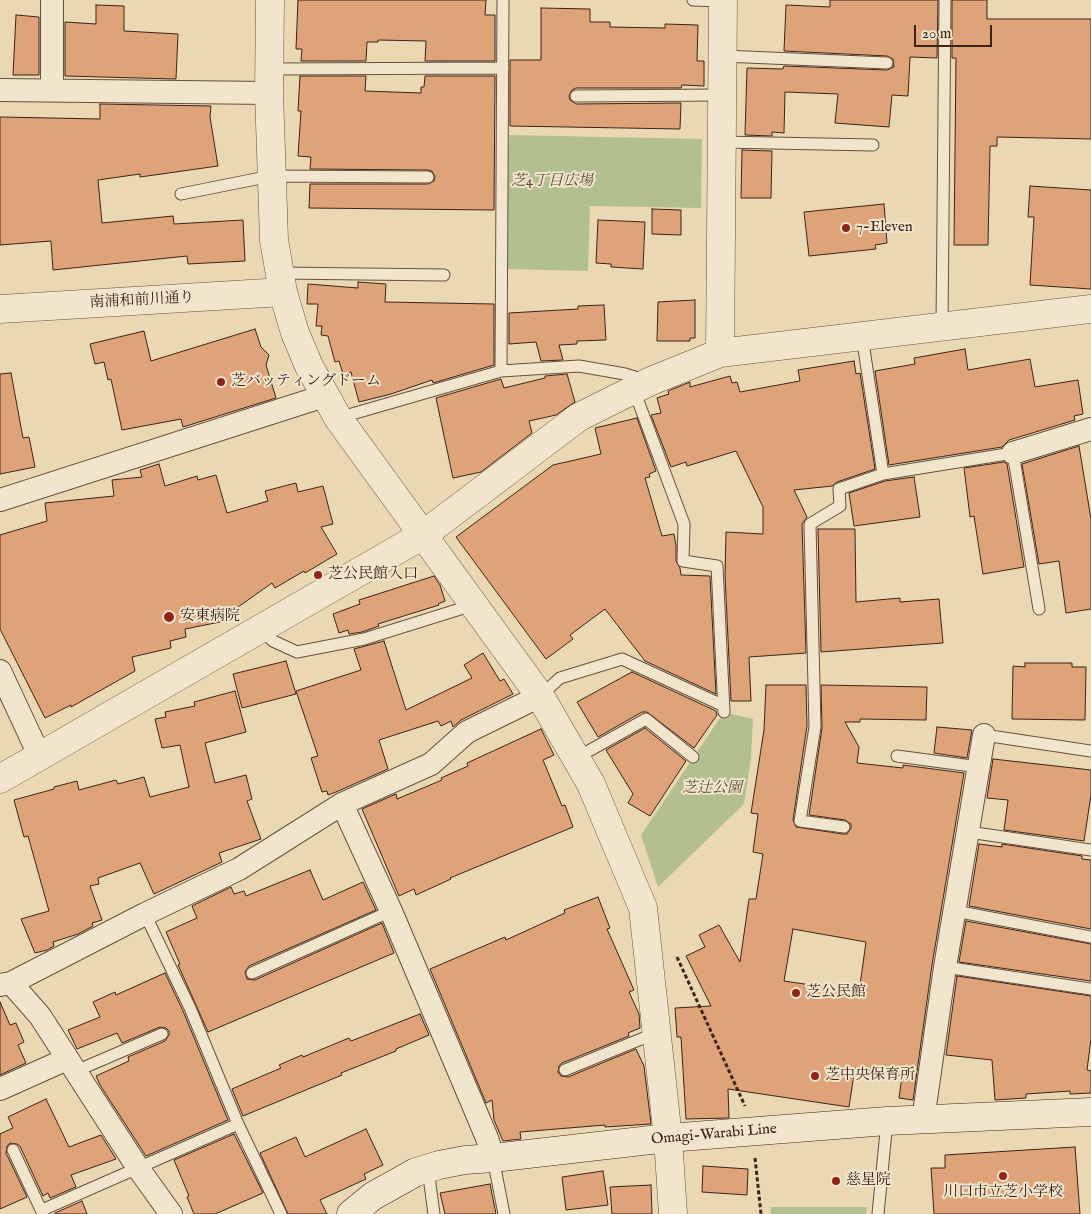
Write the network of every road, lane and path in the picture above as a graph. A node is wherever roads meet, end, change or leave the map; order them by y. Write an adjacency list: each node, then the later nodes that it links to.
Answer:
1 (52, 0): 12 (street)
2 (270, 0): 10 (street)
3 (503, 0): 9 (lane)
4 (693, 0): 5 (lane)
5 (723, 0): 7 (street)
6 (945, 0): 24 (lane)
7 (723, 56): 8 (lane); 13 (street)
8 (887, 63)
9 (502, 68): 10 (lane); 27 (lane)
10 (269, 81): 12 (street); 17 (street)
11 (0, 90): 12 (street)
12 (52, 90)
13 (723, 95): 14 (lane); 15 (street)
14 (576, 96)
15 (722, 142): 16 (lane); 26 (street)
16 (873, 145)
17 (271, 176): 18 (lane); 19 (lane); 21 (street)
18 (428, 177)
19 (180, 194)
20 (444, 274): 21 (lane)
21 (281, 283): 23 (street, 南浦和前川通り); 29 (street)
22 (1091, 309): 24 (street)
23 (0, 310)
24 (942, 327): 25 (street)
25 (862, 336): 26 (street); 32 (lane)
26 (720, 352): 28 (street)
27 (501, 372): 28 (lane); 29 (lane)
28 (643, 385): 34 (street); 39 (lane)
29 (331, 407): 33 (street); 34 (street)
30 (1091, 429): 31 (street)
31 (1014, 453): 32 (lane); 36 (lane)
32 (883, 474): 49 (lane)
33 (0, 500)
34 (423, 535): 35 (street); 37 (street)
35 (475, 605): 37 (lane); 39 (street)
36 (1039, 609)
37 (260, 629): 42 (street)
38 (3, 681): 42 (street)
39 (540, 696): 45 (street); 48 (street)
40 (984, 735): 41 (lane); 46 (street)
41 (1091, 751)
42 (40, 756): 47 (street)
43 (897, 756): 46 (lane)
44 (693, 757): 45 (lane)
45 (576, 758): 61 (street)
46 (980, 767): 50 (street)
47 (0, 779)
48 (342, 804): 52 (street); 54 (street)
49 (844, 827)
50 (969, 832): 51 (lane); 53 (street)
51 (1091, 850)
52 (391, 911): 58 (lane); 73 (street)
53 (955, 911): 55 (lane); 57 (street)
54 (145, 914): 59 (street); 69 (lane)
55 (1091, 937)
56 (674, 949): 70 (path)
57 (946, 967): 60 (lane); 67 (street)
58 (252, 973)
59 (6, 984): 63 (street)
60 (1091, 989)
61 (656, 1033): 64 (lane); 71 (street)
62 (162, 1034): 63 (lane)
63 (71, 1065): 65 (street); 74 (street)
64 (565, 1070)
65 (0, 1089)
66 (1091, 1112): 67 (street, Omagi-Warabi Line)
67 (924, 1120): 68 (street, Omagi-Warabi Line)
68 (887, 1121): 70 (street, Omagi-Warabi Line); 84 (lane)
69 (238, 1124): 74 (lane); 78 (lane)
70 (753, 1132): 71 (street, Omagi-Warabi Line); 83 (path)
71 (668, 1138): 73 (street, Omagi-Warabi Line); 82 (street)
72 (12, 1150): 76 (lane)
73 (493, 1158): 75 (street, Omagi-Warabi Line); 81 (lane)
74 (138, 1168): 76 (lane); 77 (street)
75 (428, 1168): 79 (street, Omagi-Warabi Line); 80 (lane)
76 (42, 1212)
77 (171, 1214)
78 (281, 1214)
79 (351, 1214)
80 (434, 1214)
81 (504, 1214)
82 (673, 1214)
83 (761, 1214)
84 (878, 1214)

